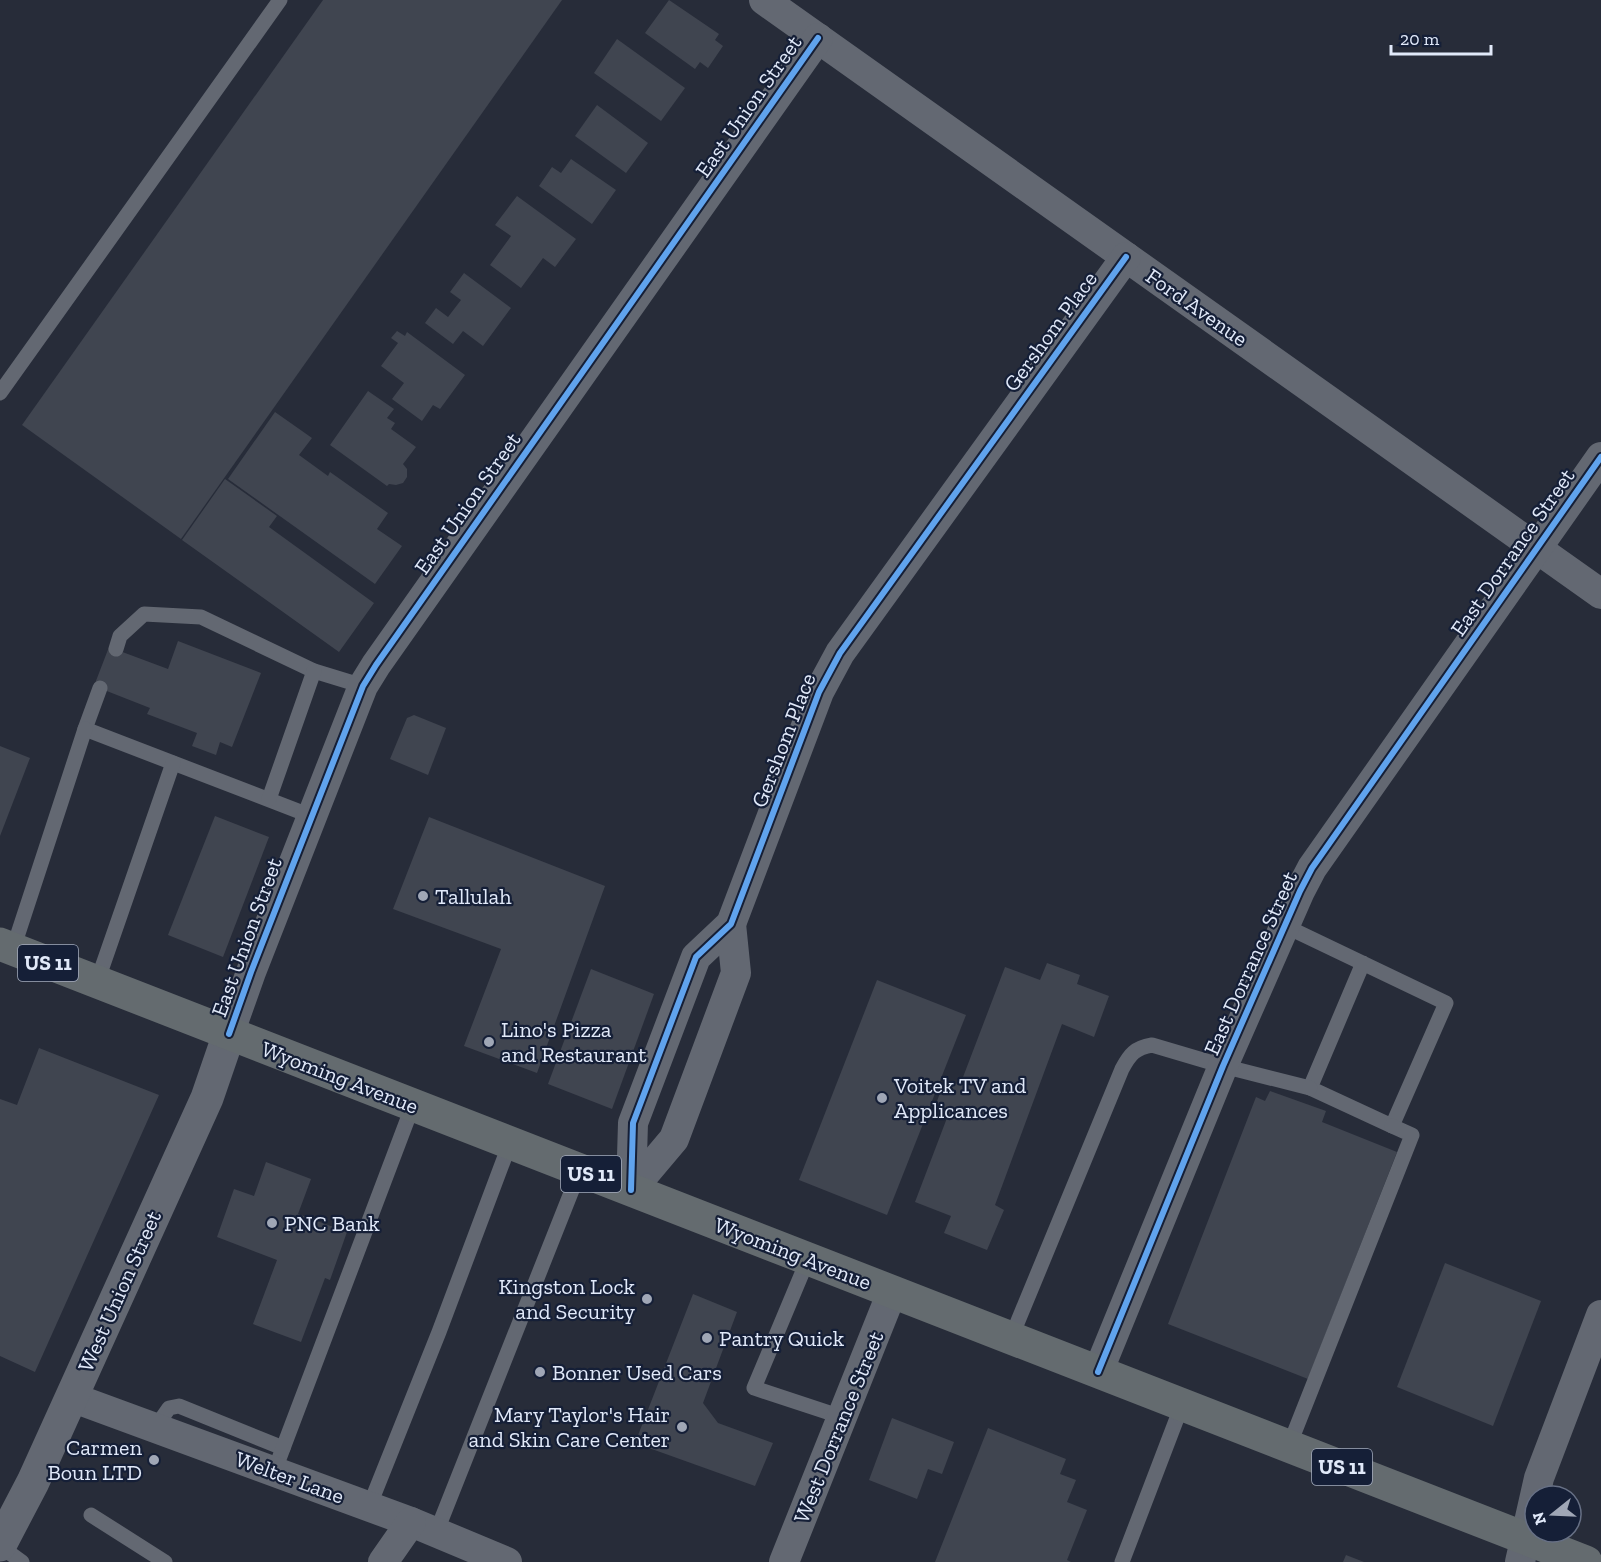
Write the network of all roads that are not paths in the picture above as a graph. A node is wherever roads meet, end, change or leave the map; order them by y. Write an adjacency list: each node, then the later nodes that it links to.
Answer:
1 (280, 0): 5 (lane)
2 (764, 0): 3 (street, Ford Avenue)
3 (818, 38): 4 (street, Ford Avenue); 11 (street, East Union Street)
4 (1126, 257): 7 (street, Ford Avenue); 17 (street, Gershom Place)
5 (0, 393)
6 (1601, 457): 7 (street, East Dorrance Street)
7 (1536, 548): 8 (street, Ford Avenue); 18 (street, East Dorrance Street)
8 (1601, 594)
9 (116, 649): 10 (lane)
10 (314, 671): 11 (lane); 15 (lane)
11 (363, 686): 16 (street, East Union Street)
12 (100, 688): 13 (lane)
13 (85, 729): 14 (lane); 19 (lane)
14 (173, 762): 15 (lane); 21 (lane)
15 (269, 799): 16 (lane)
16 (311, 816): 22 (street, East Union Street)
17 (731, 924): 29 (street, Gershom Place); 29 (street, Gershom Place)
18 (1286, 926): 20 (lane); 23 (street, East Dorrance Street)
19 (6, 947): 21 (main road, Wyoming Avenue / US 11)
20 (1363, 963): 24 (lane); 26 (lane)
21 (97, 982): 22 (main road, Wyoming Avenue / US 11)
22 (229, 1034): 25 (main road, Wyoming Avenue / US 11); 35 (main road, West Union Street)
23 (1223, 1066): 24 (lane); 33 (lane); 34 (street, East Dorrance Street)
24 (1310, 1088): 26 (lane)
25 (412, 1105): 27 (main road, Wyoming Avenue / US 11); 39 (lane)
26 (1392, 1126): 38 (lane)
27 (510, 1143): 28 (main road, Wyoming Avenue / US 11); 40 (lane)
28 (580, 1170): 29 (main road, Wyoming Avenue / US 11); 42 (lane)
29 (631, 1190): 30 (main road, Wyoming Avenue / US 11)
30 (808, 1259): 31 (main road, Wyoming Avenue / US 11); 37 (lane)
31 (892, 1292): 33 (main road, Wyoming Avenue / US 11); 37 (street, West Dorrance Street)
32 (1601, 1315): 44 (street)
33 (1011, 1338): 34 (main road, Wyoming Avenue / US 11)
34 (1098, 1372): 36 (main road, Wyoming Avenue / US 11)
35 (71, 1397): 39 (street, Welter Lane); 43 (main road, West Union Street)
36 (1182, 1405): 38 (main road, Wyoming Avenue / US 11); 50 (lane)
37 (842, 1417): 49 (street, West Dorrance Street)
38 (1289, 1446): 44 (main road, Wyoming Avenue / US 11)
39 (278, 1460): 40 (street, Welter Lane)
40 (369, 1507): 42 (street, Welter Lane)
41 (92, 1515): 46 (lane)
42 (424, 1527): 47 (street); 48 (street, Welter Lane)
43 (0, 1545): 45 (lane)
44 (1522, 1550): 51 (main road, Wyoming Avenue / US 11)
45 (22, 1562)
46 (165, 1562)
47 (382, 1562)
48 (507, 1562)
49 (784, 1562)
50 (1122, 1562)
51 (1586, 1562)

